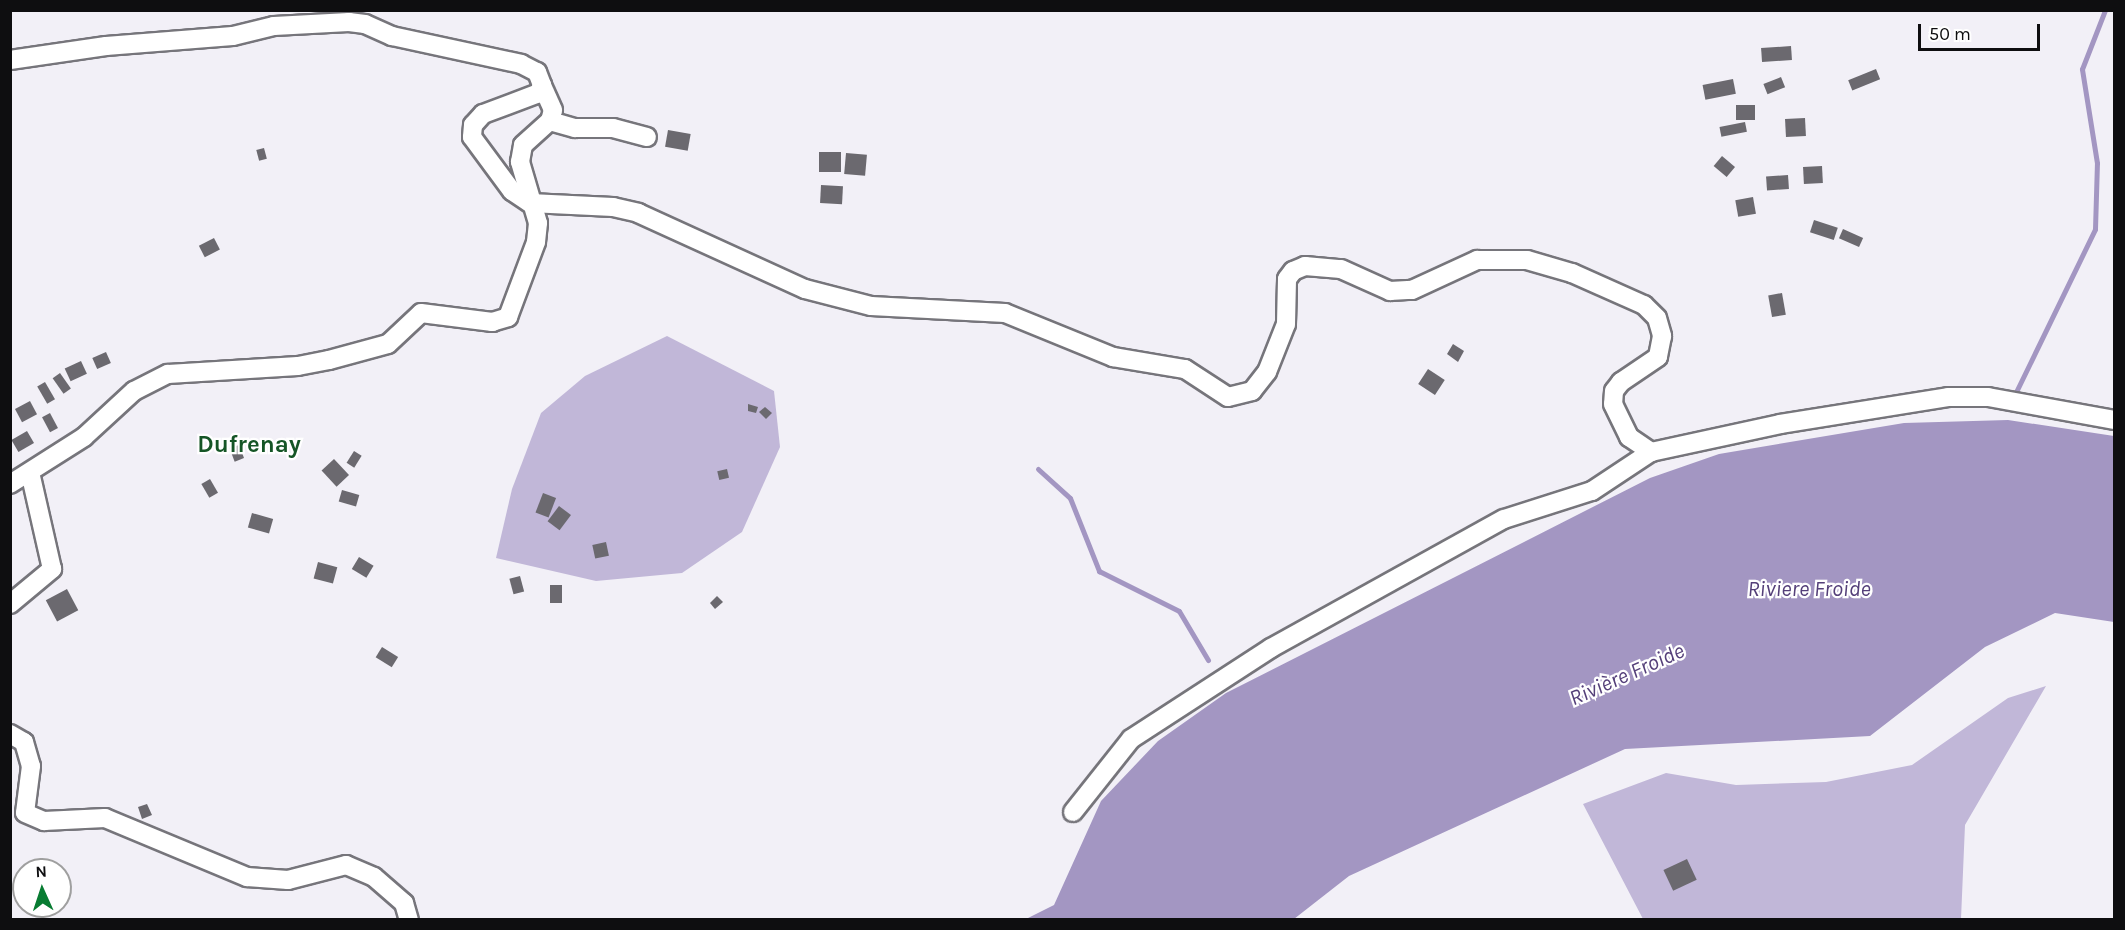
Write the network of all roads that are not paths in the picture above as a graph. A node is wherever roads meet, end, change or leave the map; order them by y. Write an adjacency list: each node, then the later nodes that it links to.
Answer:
1 (291, 10): 2 (street)
2 (274, 26): 3 (street); 4 (street)
3 (10, 60)
4 (542, 85): 5 (street); 7 (street)
5 (550, 121): 6 (street); 7 (street)
6 (647, 137)
7 (530, 203): 9 (street); 10 (street)
8 (2115, 420): 9 (street)
9 (1651, 452): 14 (street)
10 (30, 472): 11 (street); 12 (street)
11 (10, 484)
12 (10, 604)
13 (10, 734): 15 (street)
14 (1073, 812)
15 (409, 920)

